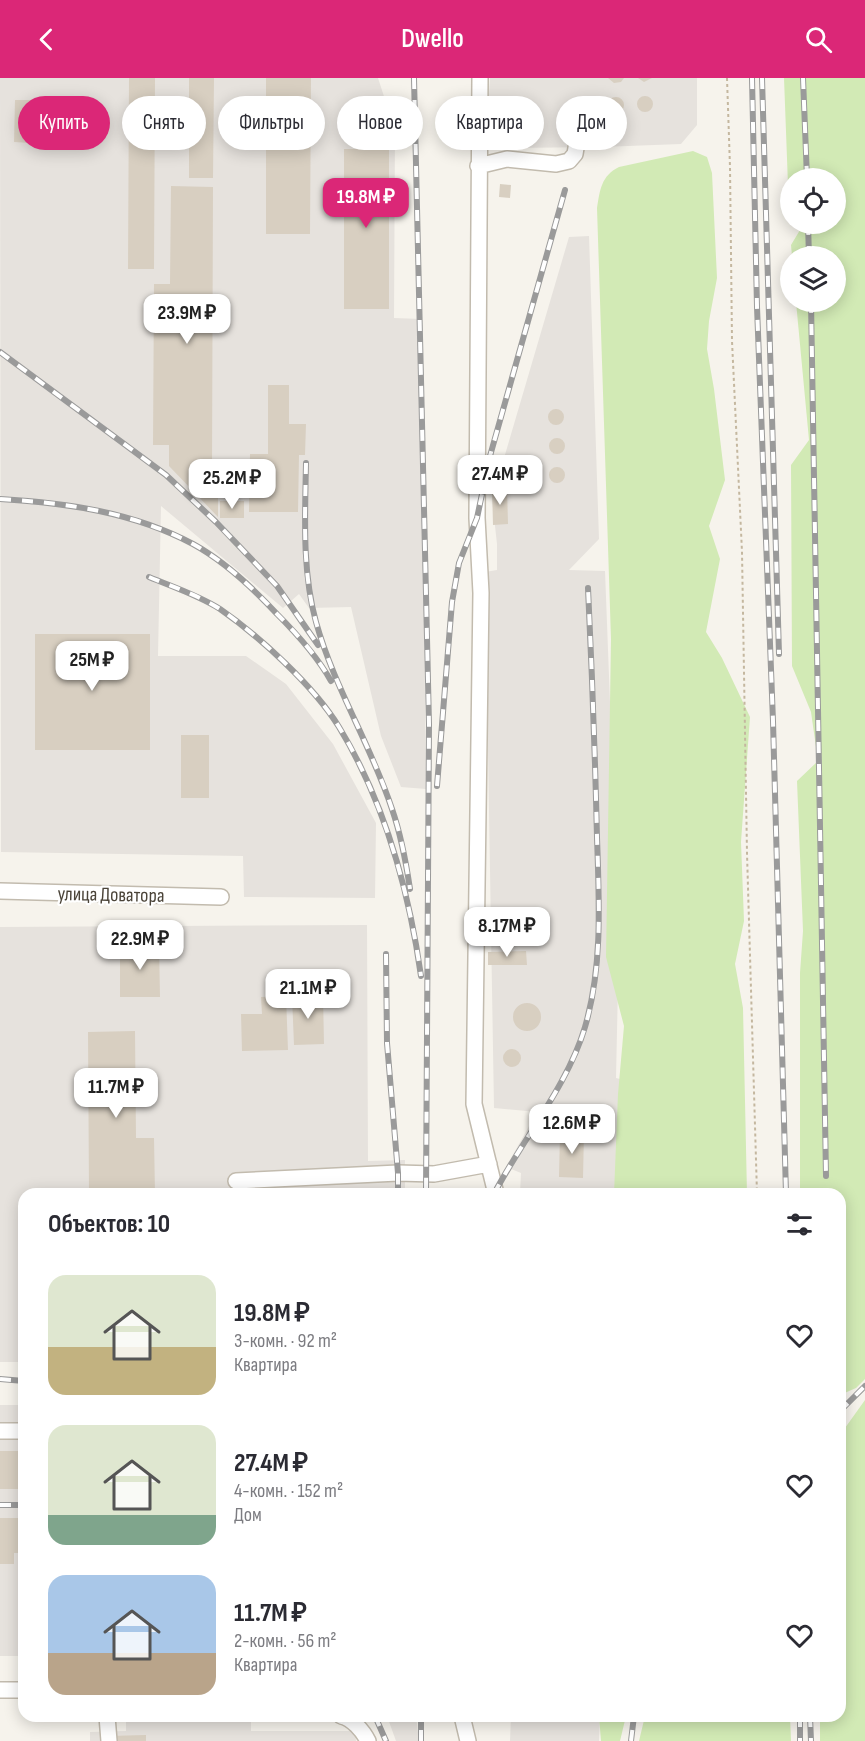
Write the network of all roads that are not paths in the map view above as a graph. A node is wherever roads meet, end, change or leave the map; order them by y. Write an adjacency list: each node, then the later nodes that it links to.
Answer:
1 (480, 78): 3 (street)
2 (576, 150): 3 (street)
3 (478, 166): 6 (street)
4 (0, 891): 5 (street, улица Доватора)
5 (221, 897)
6 (489, 1164): 7 (street); 8 (street)
7 (236, 1181)
8 (495, 1188)
9 (0, 1431): 10 (street)
10 (18, 1431)
11 (0, 1690): 12 (street)
12 (18, 1690)
13 (107, 1722): 16 (street)
14 (353, 1722): 17 (street)
15 (463, 1722): 18 (street)
16 (109, 1741)
17 (368, 1741)
18 (468, 1741)

